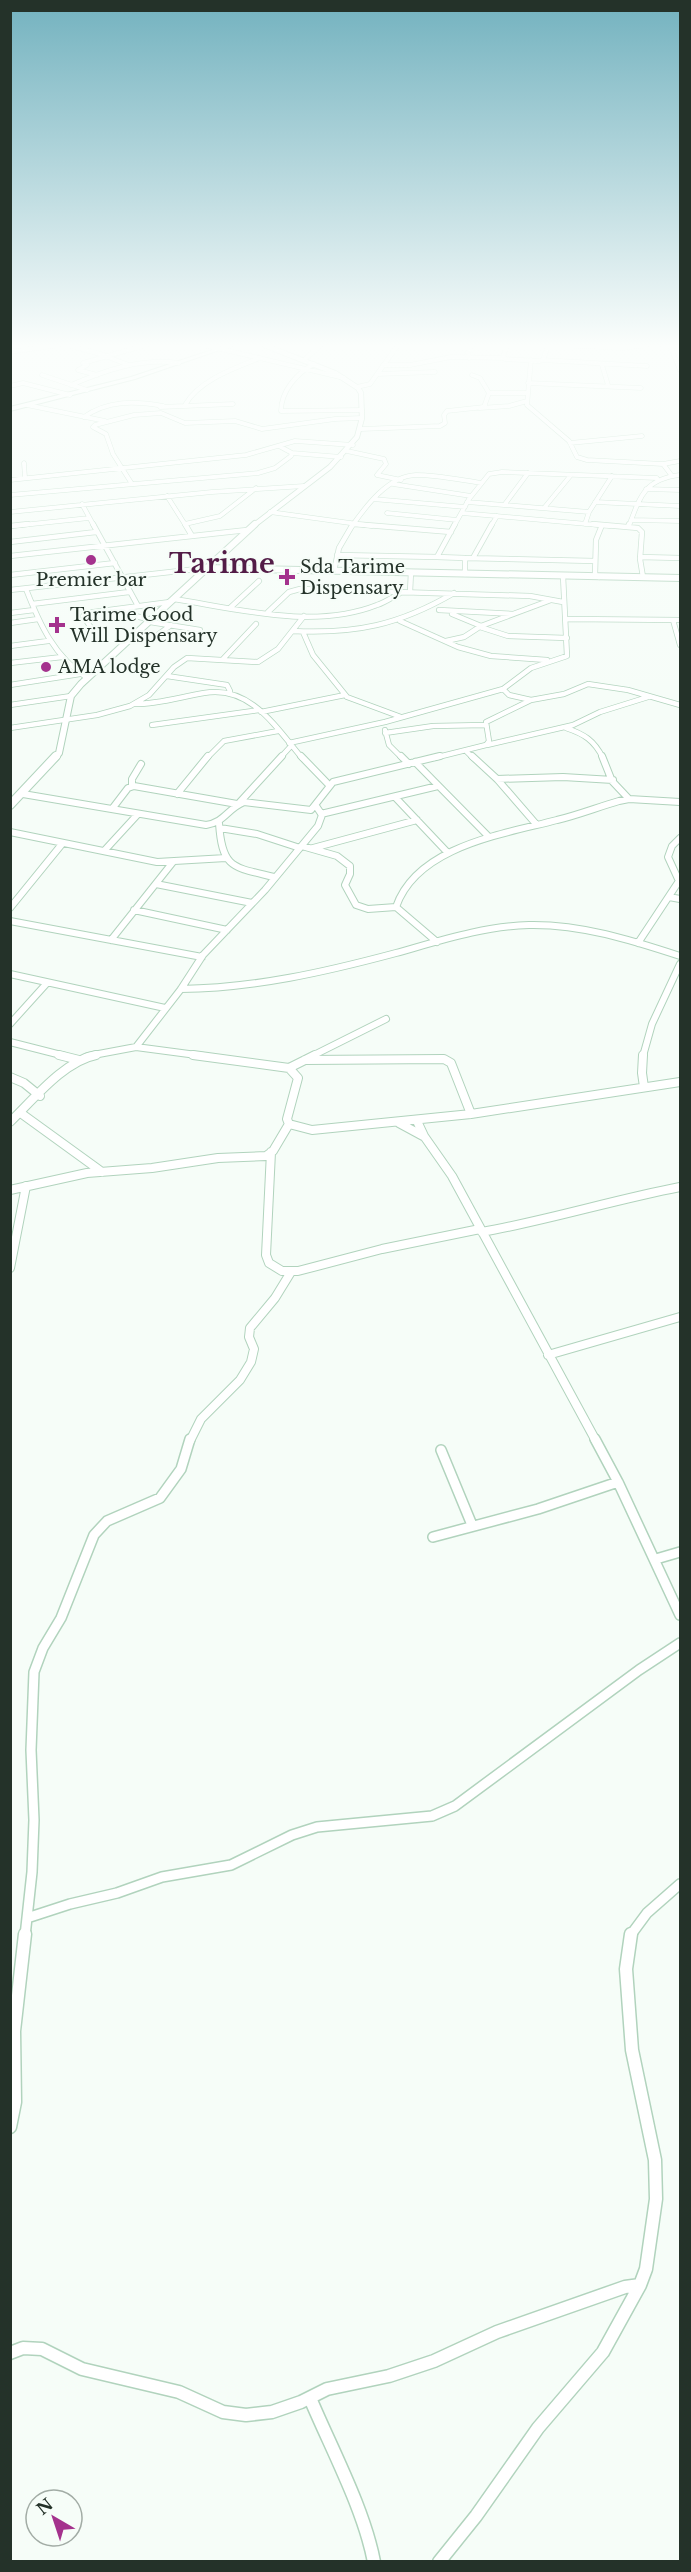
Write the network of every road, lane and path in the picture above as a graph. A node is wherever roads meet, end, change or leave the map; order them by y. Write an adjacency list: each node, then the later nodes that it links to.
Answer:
1 (24, 465): 13 (street)
2 (142, 465): 7 (street)
3 (278, 465): 18 (street)
4 (331, 465): 20 (main road)
5 (385, 465): 16 (street)
6 (664, 465): 12 (street)
7 (122, 467): 13 (street); 18 (street)
8 (528, 473): 9 (street); 17 (street); 31 (street)
9 (571, 475): 11 (street); 35 (street)
10 (681, 475): 12 (street)
11 (612, 476): 14 (street); 29 (street)
12 (672, 476): 14 (street)
13 (25, 478): 15 (street)
14 (657, 478): 22 (street)
15 (10, 480)
16 (401, 480): 17 (street); 19 (street)
17 (481, 483): 26 (street)
18 (132, 484): 24 (street)
19 (393, 484): 26 (street); 27 (street)
20 (304, 486): 21 (street); 37 (main road)
21 (255, 488): 25 (street); 46 (street)
22 (646, 489): 23 (street); 32 (street)
23 (681, 490)
24 (10, 495)
25 (167, 496): 30 (street); 46 (street)
26 (471, 496): 28 (street)
27 (373, 499): 34 (street); 47 (street)
28 (467, 502): 31 (street); 34 (street)
29 (595, 502): 32 (street); 38 (street)
30 (82, 504): 36 (street); 42 (street)
31 (505, 504): 35 (street)
32 (638, 505): 33 (street); 44 (street)
33 (681, 506)
34 (465, 507): 40 (street)
35 (544, 508): 38 (street)
36 (10, 512)
37 (270, 512): 47 (street); 52 (main road)
38 (590, 512): 48 (street)
39 (387, 513): 43 (street)
40 (462, 513): 41 (street); 43 (street)
41 (497, 516): 48 (street); 63 (street)
42 (89, 518): 50 (street); 53 (street)
43 (458, 520): 54 (street)
44 (631, 520): 45 (street); 51 (street)
45 (681, 521)
46 (184, 524): 55 (street)
47 (352, 524): 54 (street); 58 (street)
48 (585, 524): 49 (street)
49 (602, 525): 51 (street); 65 (street)
50 (10, 526)
51 (628, 527): 61 (street)
52 (247, 530): 55 (street); 67 (main road)
53 (96, 532): 56 (street); 57 (street)
54 (451, 532): 60 (street)
55 (192, 536): 57 (street)
56 (10, 542)
57 (104, 546): 59 (street); 66 (street)
58 (337, 555): 60 (street); 68 (street)
59 (10, 556)
60 (437, 557): 62 (street)
61 (640, 557): 64 (street); 75 (street)
62 (465, 558): 63 (street); 70 (street)
63 (473, 558): 65 (street)
64 (681, 558)
65 (595, 561): 74 (street)
66 (115, 563): 71 (street); 73 (street)
67 (206, 568): 68 (main road); 73 (street); 85 (main road)
68 (334, 571): 69 (main road)
69 (411, 573): 70 (main road); 82 (street)
70 (465, 574): 72 (main road)
71 (10, 575)
72 (563, 576): 74 (main road); 86 (street)
73 (122, 577): 78 (street); 80 (street)
74 (599, 577): 75 (main road)
75 (643, 577): 76 (main road)
76 (681, 578)
77 (259, 581): 91 (street)
78 (26, 589): 79 (street); 87 (street)
79 (10, 590)
80 (129, 592): 87 (street); 88 (street)
81 (402, 592): 82 (street); 94 (street); 97 (street)
82 (410, 592): 83 (street)
83 (454, 593): 84 (street); 89 (street)
84 (551, 600): 86 (street); 96 (street)
85 (172, 601): 88 (street); 91 (street); 102 (main road)
86 (563, 602): 98 (street)
87 (32, 604): 92 (street)
88 (138, 606): 90 (street)
89 (430, 607): 93 (street); 103 (street)
90 (126, 608): 102 (street); 108 (street)
91 (231, 608): 94 (street)
92 (34, 610): 95 (street); 99 (street)
93 (439, 610): 96 (street); 107 (street)
94 (268, 612): 97 (street)
95 (10, 613)
96 (514, 615): 107 (street)
97 (304, 616): 110 (street)
98 (566, 619): 100 (street); 113 (street)
99 (38, 620): 104 (street); 114 (street)
100 (673, 620): 101 (street); 116 (street)
101 (681, 620)
102 (151, 621): 106 (street); 122 (main road)
103 (400, 621): 111 (street); 115 (street)
104 (10, 623)
105 (256, 624): 119 (street)
106 (171, 625): 109 (street); 112 (street)
107 (480, 627): 113 (street); 115 (street)
108 (92, 629)
109 (200, 630)
110 (293, 631): 111 (street); 119 (street)
111 (303, 632): 127 (street)
112 (155, 637)
113 (567, 638): 120 (street)
114 (48, 641): 117 (street); 118 (street)
115 (445, 641): 120 (street)
116 (681, 645)
117 (10, 646)
118 (62, 657): 121 (street); 122 (street)
119 (223, 660): 123 (street)
120 (555, 661): 125 (street)
121 (10, 663)
122 (83, 676): 124 (street); 128 (main road)
123 (167, 676): 126 (street); 131 (street)
124 (10, 685)
125 (503, 688): 130 (street); 135 (street)
126 (230, 691): 131 (street); 134 (street)
127 (345, 695): 134 (street); 135 (street)
128 (71, 696): 132 (street); 136 (main road)
129 (648, 697): 130 (street); 133 (street); 141 (street)
130 (531, 699): 139 (street)
131 (134, 704): 136 (street)
132 (10, 705)
133 (681, 705)
134 (260, 711): 138 (street); 142 (street)
135 (402, 717): 137 (street)
136 (68, 718): 140 (street); 154 (main road)
137 (385, 722): 143 (street); 144 (street)
138 (152, 725)
139 (485, 725): 143 (street); 145 (street)
140 (10, 728)
141 (561, 728): 145 (street); 150 (street)
142 (278, 731): 144 (street); 155 (street)
143 (385, 733): 147 (street)
144 (290, 745): 151 (street); 159 (street)
145 (487, 745): 146 (street)
146 (466, 751): 147 (street); 149 (street)
147 (412, 763): 151 (street); 153 (street)
148 (141, 764): 152 (street)
149 (497, 779): 150 (street); 166 (street)
150 (613, 780): 157 (street)
151 (329, 785): 161 (street)
152 (132, 786): 155 (street); 162 (street)
153 (438, 786): 156 (street); 169 (street)
154 (23, 794): 160 (main road); 162 (street)
155 (177, 794): 159 (street)
156 (396, 797): 164 (street); 165 (street)
157 (629, 799): 158 (street); 166 (street)
158 (681, 802)
159 (239, 803): 161 (street); 167 (street)
160 (10, 805)
161 (316, 806): 164 (street)
162 (112, 809): 163 (street)
163 (138, 814): 167 (street); 174 (street)
164 (321, 814): 172 (street)
165 (417, 820): 173 (street); 175 (street)
166 (536, 824): 169 (street)
167 (219, 825): 172 (street); 176 (street)
168 (10, 832): 171 (street)
169 (489, 837): 175 (street)
170 (681, 838): 180 (street)
171 (62, 844): 174 (street); 184 (street)
172 (301, 847): 173 (street); 178 (street)
173 (312, 848): 183 (street)
174 (104, 851): 177 (street)
175 (447, 852): 183 (street)
176 (226, 858): 177 (street); 178 (street)
177 (172, 862): 179 (street)
178 (274, 877): 182 (street)
179 (156, 884): 182 (street); 185 (street)
180 (669, 897): 181 (street); 190 (street)
181 (681, 899)
182 (252, 903): 187 (street)
183 (396, 907): 189 (street)
184 (10, 908)
185 (134, 910): 187 (street); 188 (street)
186 (10, 921): 188 (street)
187 (227, 930): 192 (street)
188 (111, 940): 192 (street)
189 (437, 942): 190 (street); 196 (street)
190 (638, 944): 191 (street)
191 (681, 956)
192 (202, 957): 196 (street)
193 (681, 964): 207 (street)
194 (10, 974): 195 (street)
195 (47, 983): 197 (street); 199 (street)
196 (182, 989): 197 (street)
197 (165, 1008): 201 (street)
198 (386, 1019): 203 (street)
199 (10, 1024)
200 (10, 1042): 202 (street)
201 (136, 1047): 202 (street); 204 (street)
202 (79, 1060): 208 (street)
203 (305, 1060): 204 (street); 210 (street)
204 (289, 1068): 214 (street)
205 (10, 1077): 208 (street)
206 (681, 1082): 207 (street)
207 (644, 1087): 210 (street)
208 (40, 1096): 209 (street)
209 (22, 1114): 212 (street); 217 (street)
210 (471, 1114): 211 (street)
211 (417, 1121): 213 (street); 215 (street)
212 (10, 1122)
213 (399, 1123): 214 (street); 215 (street)
214 (289, 1124): 216 (street)
215 (424, 1136): 221 (street)
216 (272, 1152): 217 (street); 223 (street)
217 (102, 1172): 218 (street)
218 (26, 1186): 220 (street); 222 (street)
219 (681, 1187): 221 (street)
220 (10, 1190)
221 (481, 1230): 223 (street); 225 (street)
222 (10, 1268)
223 (291, 1272): 235 (street)
224 (679, 1320): 225 (street)
225 (548, 1354): 227 (street)
226 (441, 1450): 228 (street)
227 (618, 1482): 228 (street); 231 (street)
228 (472, 1525): 229 (street)
229 (433, 1538)
230 (681, 1552): 231 (street)
231 (656, 1559): 232 (street)
232 (681, 1615)
233 (681, 1643): 235 (street)
234 (681, 1884): 237 (street)
235 (27, 1918): 236 (street)
236 (10, 2127)
237 (640, 2285): 239 (street); 241 (street)
238 (10, 2353): 239 (street)
239 (310, 2398): 240 (street)
240 (374, 2562)
241 (439, 2562)

